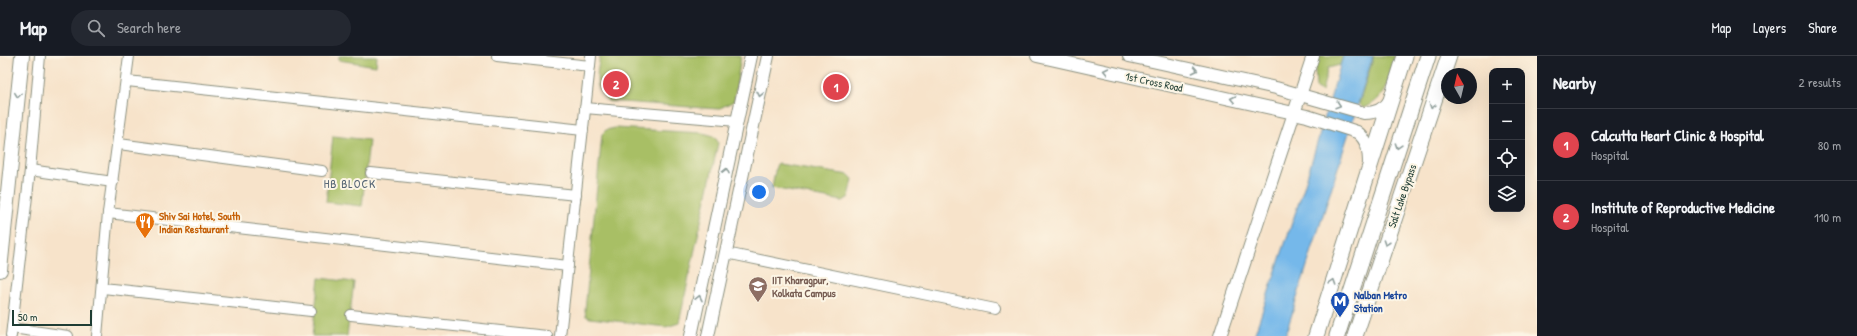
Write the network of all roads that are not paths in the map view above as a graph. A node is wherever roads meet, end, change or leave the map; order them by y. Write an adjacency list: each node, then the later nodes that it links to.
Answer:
1 (22, 56): 37 (main road, one-way to 37)
2 (40, 56): 24 (street)
3 (129, 56): 15 (street)
4 (497, 56): 13 (street)
5 (751, 56): 21 (street)
6 (768, 56): 34 (street, one-way to 34)
7 (1037, 56): 16 (street, 1st Cross Road, one-way to 7)
8 (1129, 56): 14 (street, 1st Cross Road)
9 (1313, 56): 17 (street)
10 (1405, 56): 18 (main road)
11 (1428, 56): 30 (main road, Salt Lake Bypass, one-way to 30)
12 (1449, 56): 32 (main road, Salt Lake Bypass, one-way to 32)
13 (590, 61): 19 (street)
14 (1170, 65): 16 (street); 17 (street, 1st Cross Road, one-way to 17)
15 (127, 81): 22 (street); 23 (street)
16 (1165, 84): 20 (street, 1st Cross Road, one-way to 16)
17 (1300, 94): 18 (street, 1st Cross Road, one-way to 18); 20 (street)
18 (1393, 95): 26 (main road)
19 (585, 108): 21 (street); 22 (street)
20 (1294, 113): 26 (street, 1st Cross Road); 49 (street)
21 (737, 121): 33 (street, one-way to 21)
22 (583, 130): 29 (street)
23 (119, 144): 25 (street); 28 (street)
24 (30, 170): 28 (street); 42 (street)
25 (322, 170)
26 (1369, 170): 50 (main road, one-way to 26)
27 (371, 173): 29 (street)
28 (113, 182): 31 (street)
29 (576, 195): 36 (street)
30 (1381, 199): 32 (main road); 51 (main road, Salt Lake Bypass)
31 (108, 213): 36 (street); 38 (street)
32 (1391, 226): 52 (main road, Salt Lake Bypass, one-way to 52)
33 (713, 232): 34 (street); 47 (street, one-way to 33)
34 (729, 237): 35 (street)
35 (726, 253): 39 (street); 48 (street)
36 (568, 266): 46 (street)
37 (0, 270)
38 (103, 288): 40 (street); 44 (street)
39 (995, 309)
40 (311, 311)
41 (351, 315): 45 (street)
42 (12, 332): 43 (street)
43 (68, 336)
44 (97, 336)
45 (547, 336)
46 (560, 336)
47 (690, 336)
48 (708, 336)
49 (1220, 336)
50 (1316, 336)
51 (1337, 336)
52 (1355, 336)

